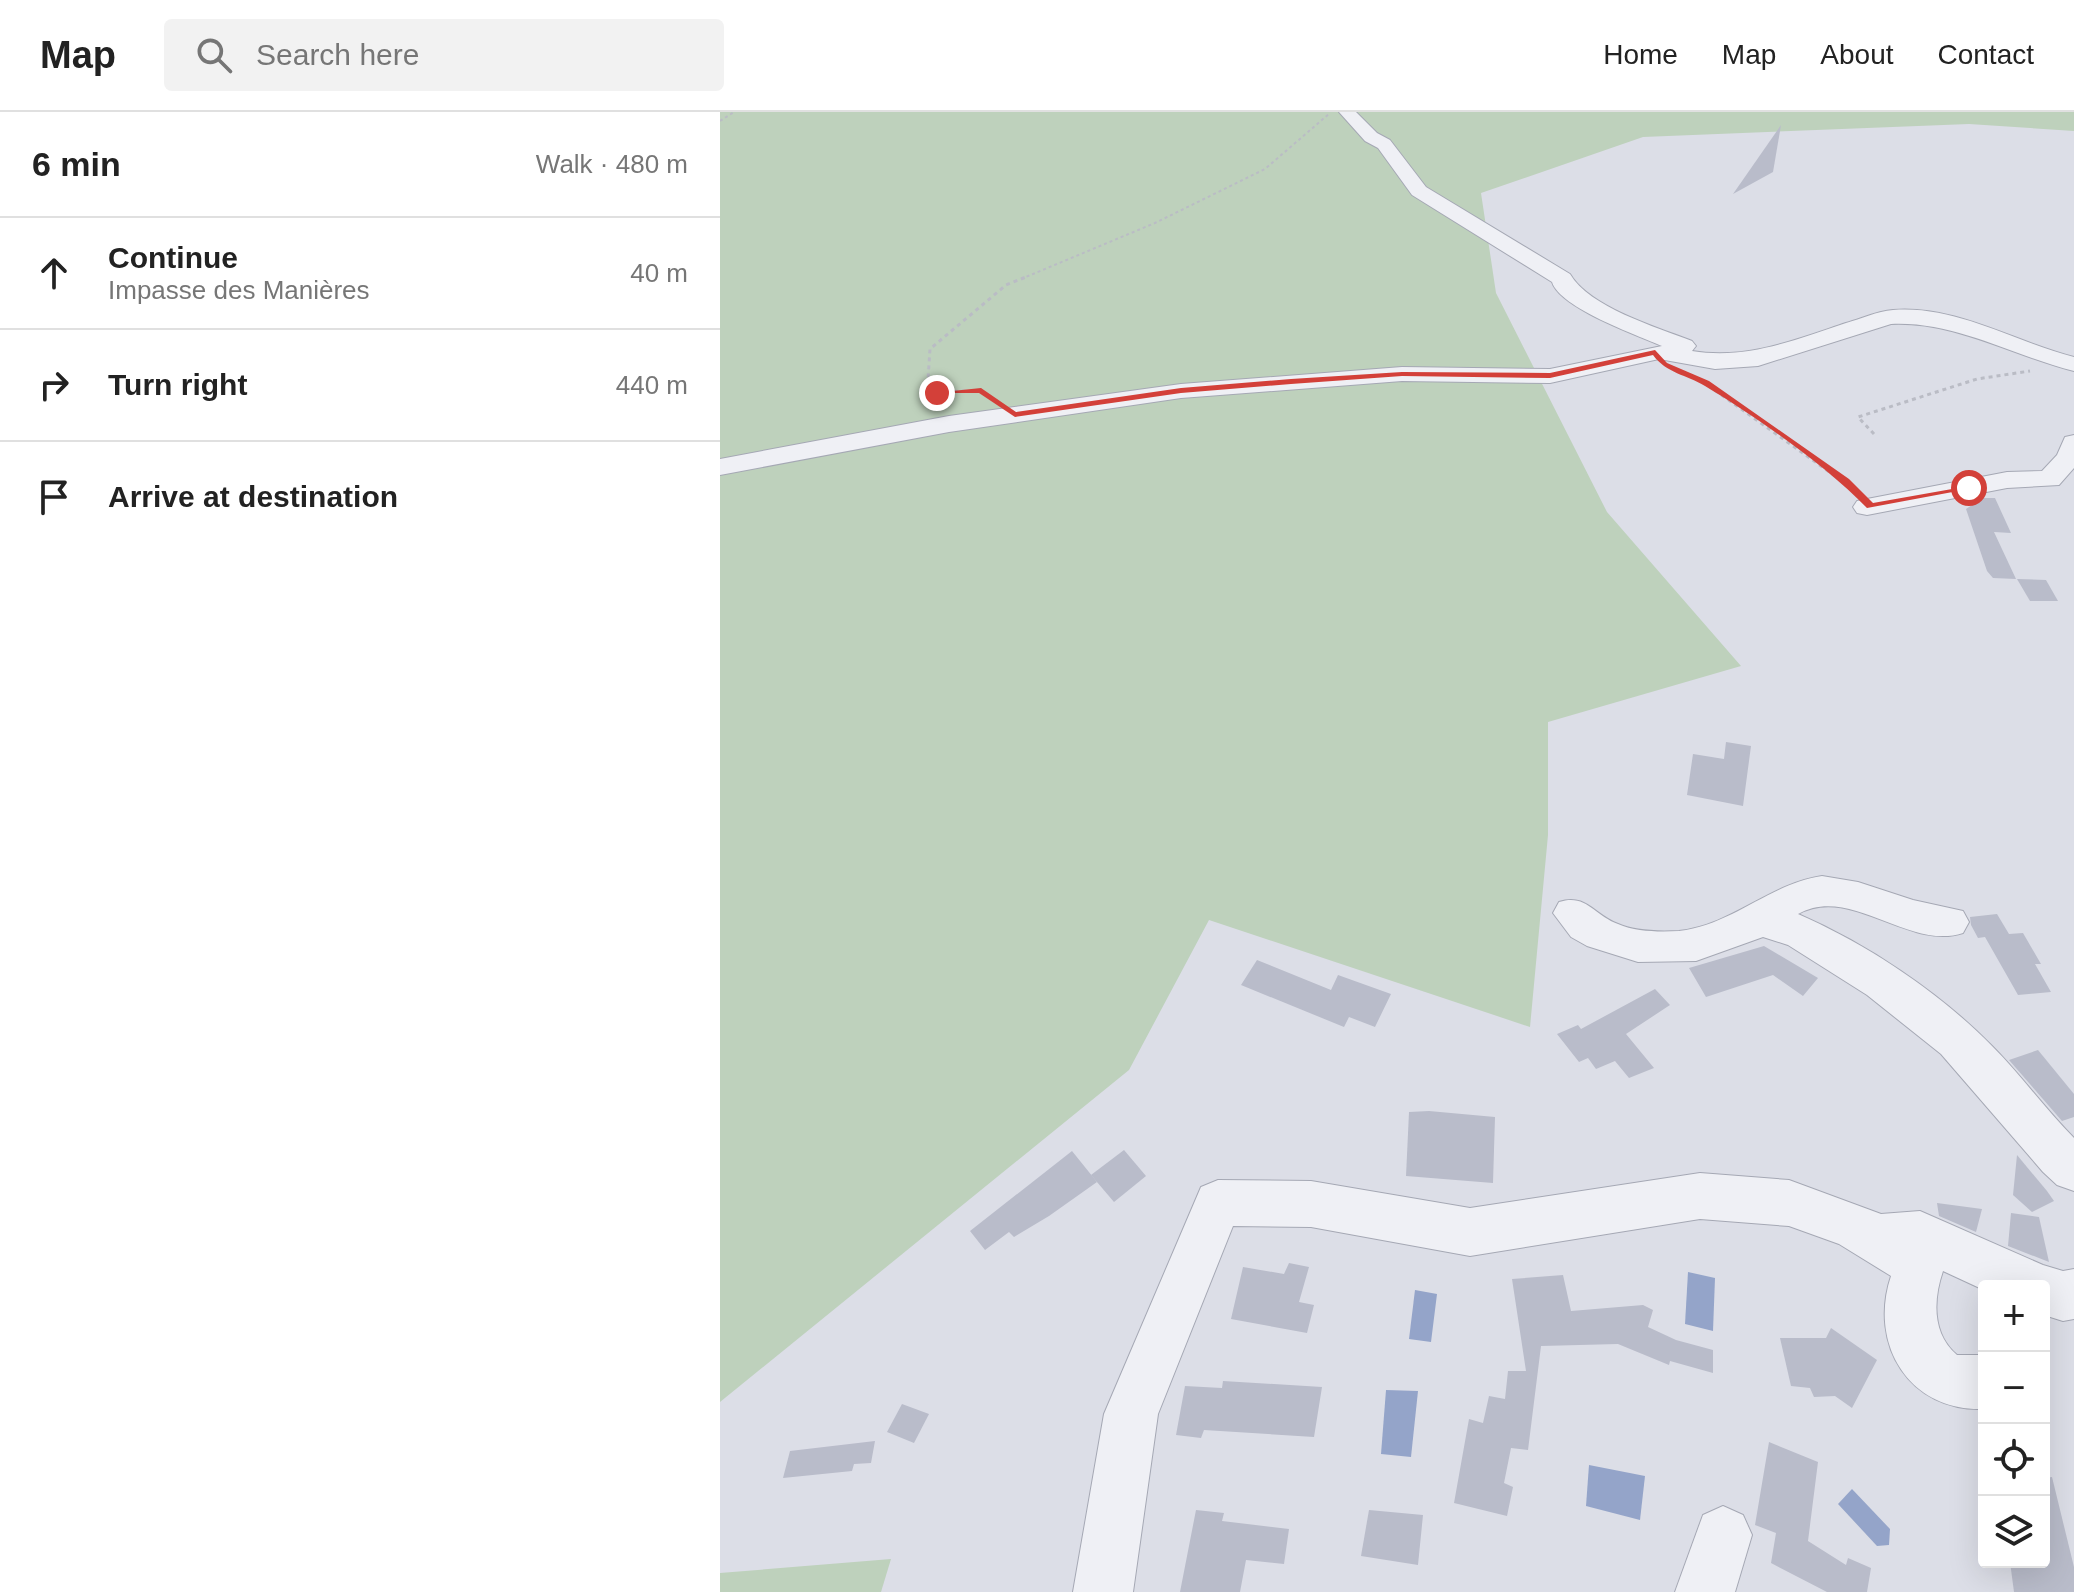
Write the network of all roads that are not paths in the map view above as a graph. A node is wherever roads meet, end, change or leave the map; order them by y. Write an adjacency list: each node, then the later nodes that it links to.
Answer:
1 (1347, 112): 2 (street)
2 (1715, 362): 3 (street); 5 (street)
3 (2070, 363)
4 (2074, 443): 6 (street)
5 (720, 467)
6 (1869, 506)
7 (1573, 913): 8 (street)
8 (1755, 921): 9 (street); 10 (street)
9 (1949, 922)
10 (2074, 1169)
11 (1876, 1239): 12 (street); 15 (street); 17 (street)
12 (2019, 1280)
13 (2050, 1292): 14 (street)
14 (2074, 1294)
15 (1978, 1382)
16 (1723, 1535): 18 (street)
17 (1103, 1592)
18 (1705, 1592)

